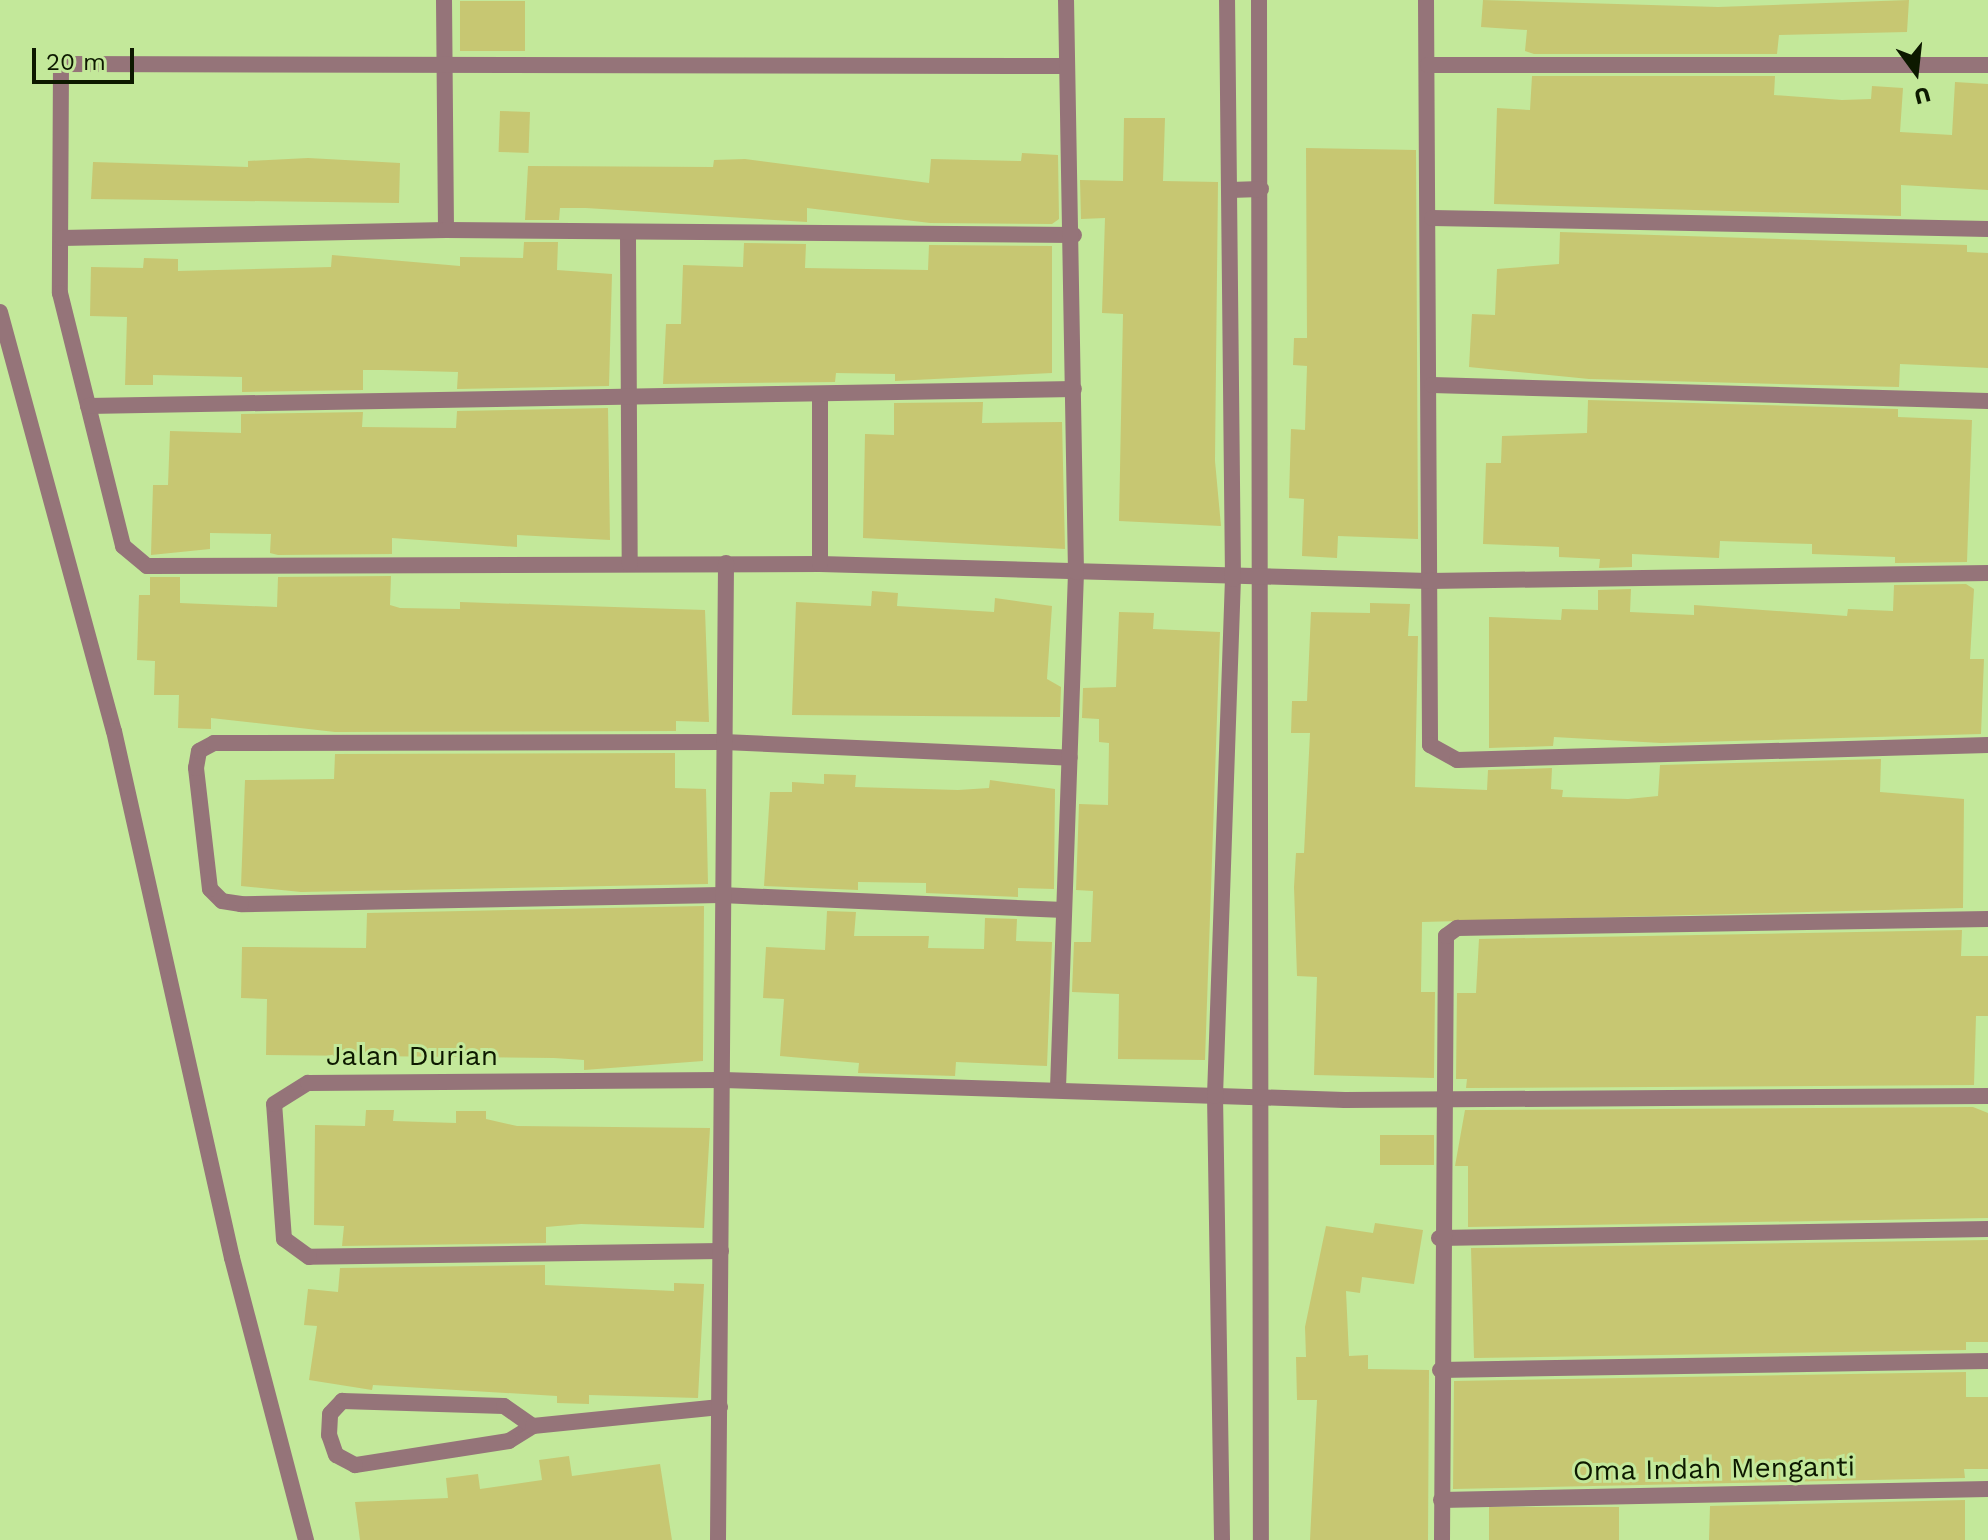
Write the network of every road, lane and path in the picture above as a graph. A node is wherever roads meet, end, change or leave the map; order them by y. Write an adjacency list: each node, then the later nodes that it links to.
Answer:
1 (444, 0): 6 (street)
2 (1066, 0): 9 (street)
3 (1227, 0): 11 (street)
4 (1259, 0): 10 (street)
5 (1426, 0): 7 (street)
6 (443, 64): 9 (street); 14 (street); 17 (street)
7 (1428, 65): 8 (street); 12 (street)
8 (1988, 65)
9 (1066, 66): 15 (street)
10 (1261, 189): 11 (street); 31 (street)
11 (1230, 190): 30 (street)
12 (1432, 218): 13 (street); 19 (street)
13 (1988, 229)
14 (446, 230): 16 (street); 17 (street)
15 (1074, 235): 16 (street); 20 (street)
16 (628, 236): 22 (street)
17 (62, 238): 24 (street)
18 (0, 312): 54 (street)
19 (1432, 385): 23 (street); 32 (street)
20 (1074, 389): 21 (street); 28 (street)
21 (820, 394): 22 (street); 27 (street)
22 (630, 398): 24 (street); 26 (street)
23 (1988, 401)
24 (88, 406): 26 (street)
25 (726, 563): 26 (street); 27 (street); 33 (street)
26 (630, 564)
27 (820, 564): 28 (street)
28 (1076, 572): 30 (street); 35 (street)
29 (1988, 573): 32 (street)
30 (1233, 579): 31 (street); 41 (street)
31 (1262, 579): 32 (street); 42 (street)
32 (1429, 581): 34 (street)
33 (724, 742): 35 (street); 36 (street); 36 (street)
34 (1988, 745)
35 (1070, 758): 37 (street)
36 (721, 895): 37 (street); 39 (street)
37 (1064, 910): 40 (street)
38 (1988, 919): 44 (street)
39 (723, 1080): 40 (street); 47 (street); 47 (street, Jalan Durian)
40 (1058, 1088): 41 (street)
41 (1215, 1096): 42 (street); 56 (street)
42 (1256, 1096): 44 (street); 57 (street)
43 (1988, 1096): 44 (street)
44 (1440, 1098): 46 (street)
45 (1988, 1229): 46 (street)
46 (1439, 1238): 49 (street)
47 (721, 1251): 50 (street)
48 (1988, 1361): 49 (street)
49 (1440, 1370): 53 (street)
50 (720, 1407): 51 (street); 55 (street)
51 (533, 1426): 51 (street)
52 (1988, 1489): 53 (street, Oma Indah Menganti)
53 (1441, 1500): 58 (street)
54 (306, 1540)
55 (718, 1540)
56 (1222, 1540)
57 (1261, 1540)
58 (1442, 1540)

